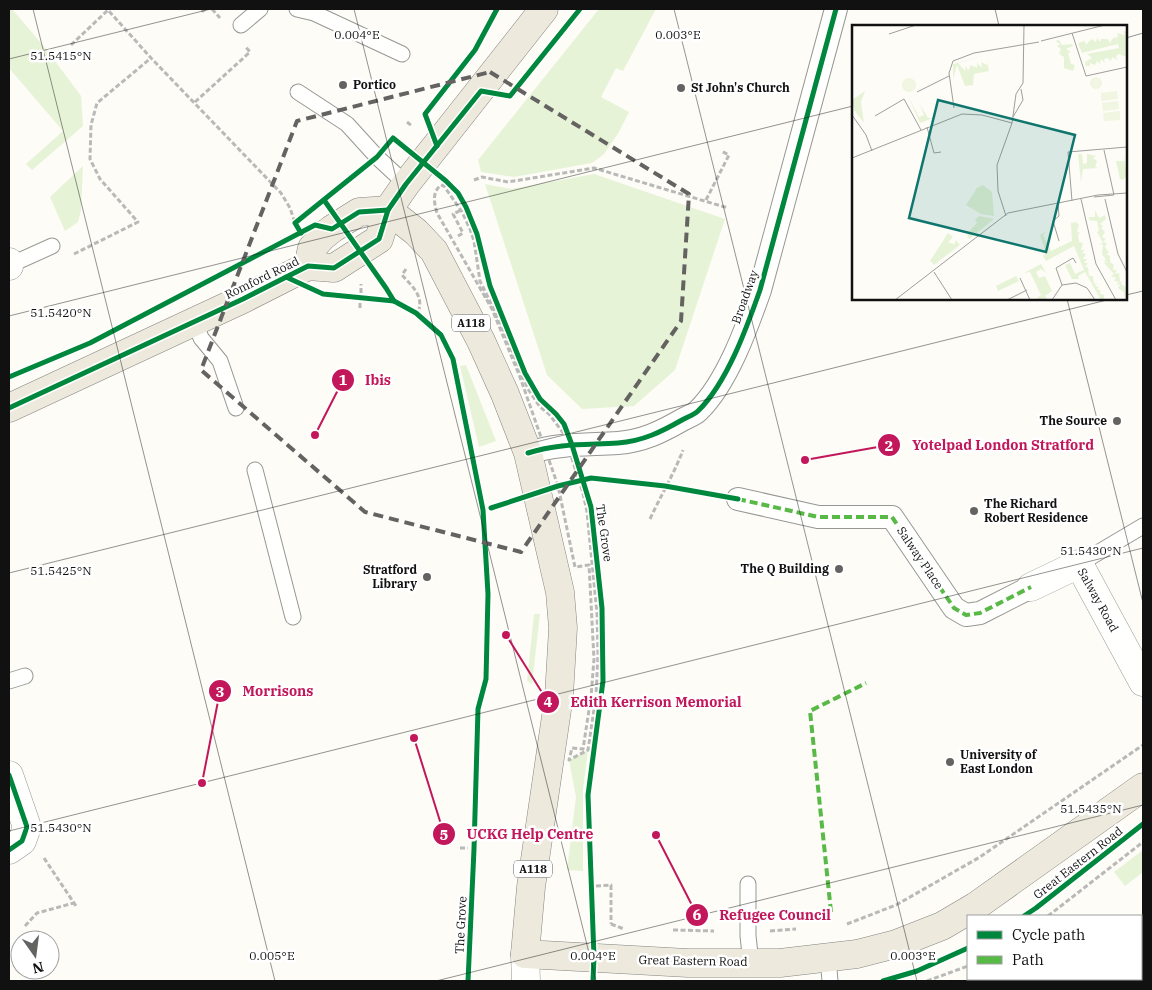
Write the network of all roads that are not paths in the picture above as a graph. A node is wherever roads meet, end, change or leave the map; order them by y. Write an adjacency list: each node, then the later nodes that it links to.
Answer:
1 (260, 9): 5 (lane)
2 (297, 9): 6 (lane)
3 (544, 9): 8 (main road)
4 (836, 9): 16 (street, Broadway)
5 (241, 25)
6 (402, 54)
7 (298, 92): 8 (lane)
8 (406, 184): 9 (main road)
9 (388, 210): 12 (main road, Romford Road); 12 (main road, Romford Road); 16 (main road, A118)
10 (52, 246): 11 (lane)
11 (9, 264)
12 (308, 266): 13 (main road, Romford Road)
13 (195, 321): 14 (main road, Romford Road); 15 (lane)
14 (9, 408)
15 (236, 408)
16 (528, 453): 30 (main road, A118)
17 (255, 470): 22 (lane)
18 (738, 499): 21 (street, Salway Place)
19 (1143, 526): 20 (lane)
20 (1079, 564): 21 (street, Salway Road); 25 (street, Salway Road)
21 (1031, 587)
22 (294, 617)
23 (25, 676): 24 (lane)
24 (9, 681)
25 (1143, 682)
26 (9, 775): 28 (street)
27 (1143, 787): 32 (main road, Great Eastern Road)
28 (9, 850)
29 (748, 884): 31 (lane)
30 (525, 954): 31 (main road, Great Eastern Road); 33 (street)
31 (752, 963): 32 (main road, Great Eastern Road)
32 (829, 970)
33 (526, 981)

